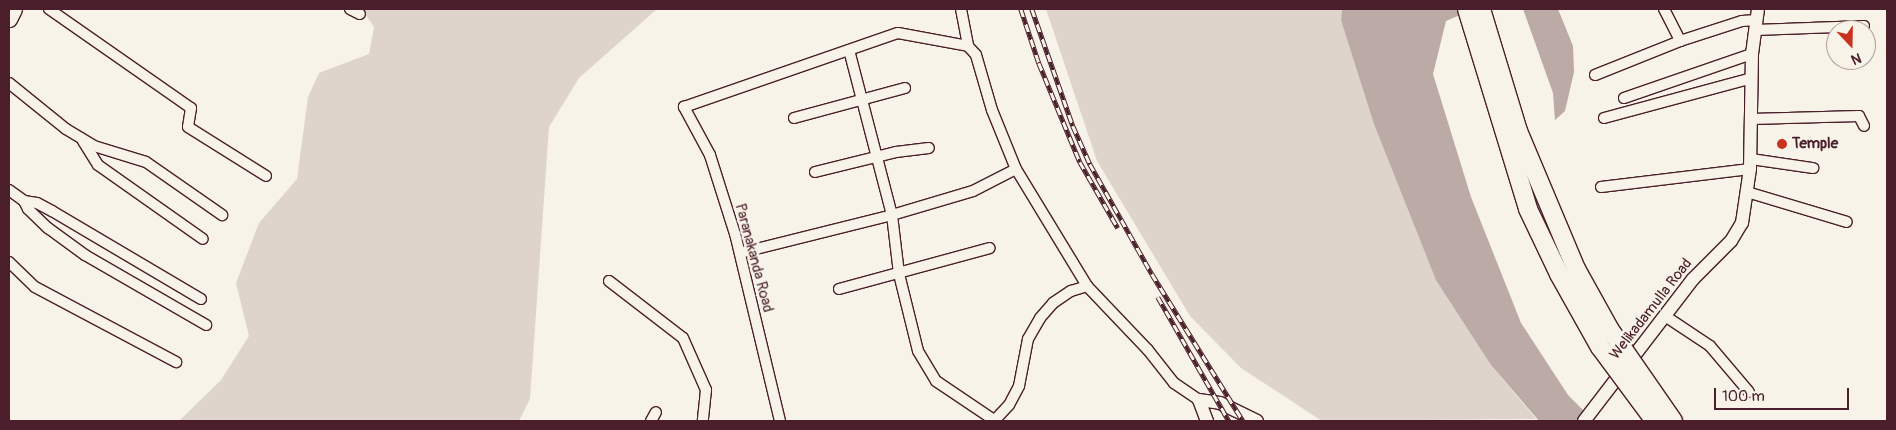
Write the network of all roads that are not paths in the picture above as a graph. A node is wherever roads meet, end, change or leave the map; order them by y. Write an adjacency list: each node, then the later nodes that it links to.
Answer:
1 (14, 9): 7 (main road)
2 (49, 9): 31 (street)
3 (961, 9): 11 (street)
4 (1467, 9): 59 (highway, bridge)
5 (1481, 9): 60 (highway, bridge)
6 (1664, 9): 10 (street)
7 (9, 19)
8 (1757, 20): 9 (street); 10 (street); 13 (street, Welikadamulla Road)
9 (1826, 24)
10 (1680, 41): 14 (street)
11 (968, 46): 12 (street); 29 (street)
12 (849, 50): 19 (street); 41 (street, Paranakanda Road)
13 (1752, 54): 15 (street, Welikadamulla Road); 18 (street)
14 (1595, 75)
15 (1752, 78): 21 (street); 22 (street, Welikadamulla Road)
16 (9, 83): 24 (street)
17 (904, 88): 19 (street)
18 (1624, 98)
19 (862, 101): 20 (street); 26 (street)
20 (794, 118)
21 (1604, 118)
22 (1752, 119): 23 (street); 27 (street, Welikadamulla Road)
23 (1864, 126)
24 (82, 139): 36 (street); 39 (street)
25 (929, 148): 26 (street)
26 (876, 159): 30 (street); 37 (street)
27 (1750, 164): 28 (street); 32 (street); 34 (street, Welikadamulla Road)
28 (1813, 168)
29 (1016, 169): 37 (street); 45 (street)
30 (815, 172)
31 (266, 176)
32 (1601, 187)
33 (9, 190): 35 (street)
34 (1747, 192): 38 (street); 48 (street, Welikadamulla Road)
35 (24, 201): 47 (street); 49 (street)
36 (222, 215)
37 (892, 215): 41 (street); 43 (street)
38 (1847, 222)
39 (203, 239)
40 (990, 248): 43 (street)
41 (740, 253): 54 (street, Paranakanda Road)
42 (9, 262): 50 (street)
43 (899, 274): 46 (street); 55 (street)
44 (609, 280): 53 (street)
45 (1087, 286): 52 (street); 55 (street)
46 (839, 289)
47 (201, 299)
48 (1665, 316): 51 (street); 58 (street, Welikadamulla Road)
49 (206, 325)
50 (176, 362)
51 (1749, 392)
52 (1199, 400): 56 (street); 57 (street)
53 (703, 421)
54 (780, 421)
55 (994, 421)
56 (1207, 421)
57 (1257, 421)
58 (1584, 421)
59 (1656, 421)
60 (1673, 421)

